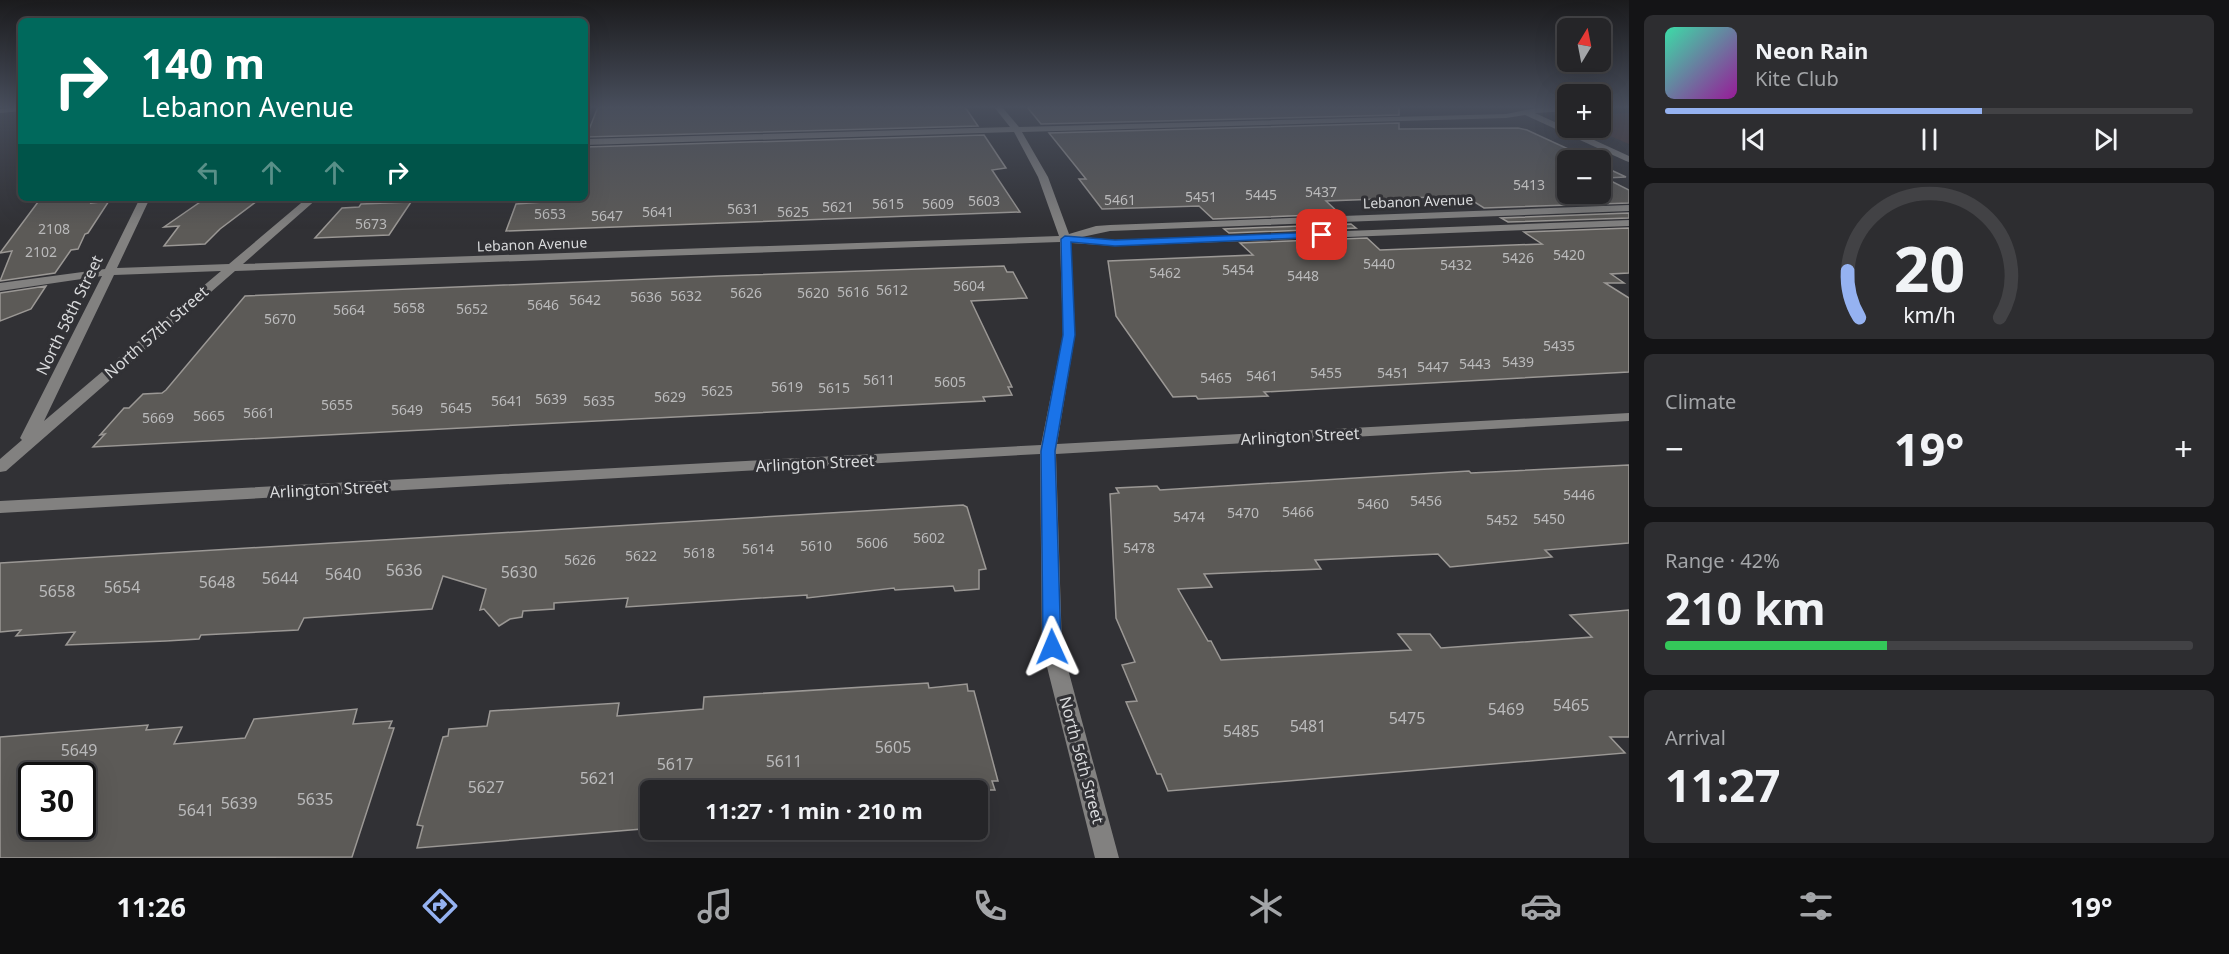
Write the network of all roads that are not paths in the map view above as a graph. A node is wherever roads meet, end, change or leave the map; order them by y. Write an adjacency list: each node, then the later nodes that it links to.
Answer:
1 (1026, 147): 8 (street, North 56th Street)
2 (1603, 147): 3 (street)
3 (1629, 159)
4 (144, 201): 10 (street, North 58th Street)
5 (309, 201): 9 (street, North 57th Street)
6 (1629, 208): 8 (street, Lebanon Avenue)
7 (1629, 223): 8 (street, Lebanon Avenue)
8 (1065, 239): 9 (street, Lebanon Avenue); 14 (street, North 56th Street)
9 (228, 269): 10 (street, Lebanon Avenue); 13 (street, North 57th Street)
10 (109, 272): 11 (street, Lebanon Avenue); 13 (street, North 58th Street)
11 (0, 288)
12 (1629, 417): 14 (street, Arlington Street)
13 (24, 446): 15 (street, North 57th Street)
14 (1048, 451): 16 (street, Arlington Street); 17 (street, North 56th Street)
15 (0, 467)
16 (0, 507)
17 (1107, 858)

